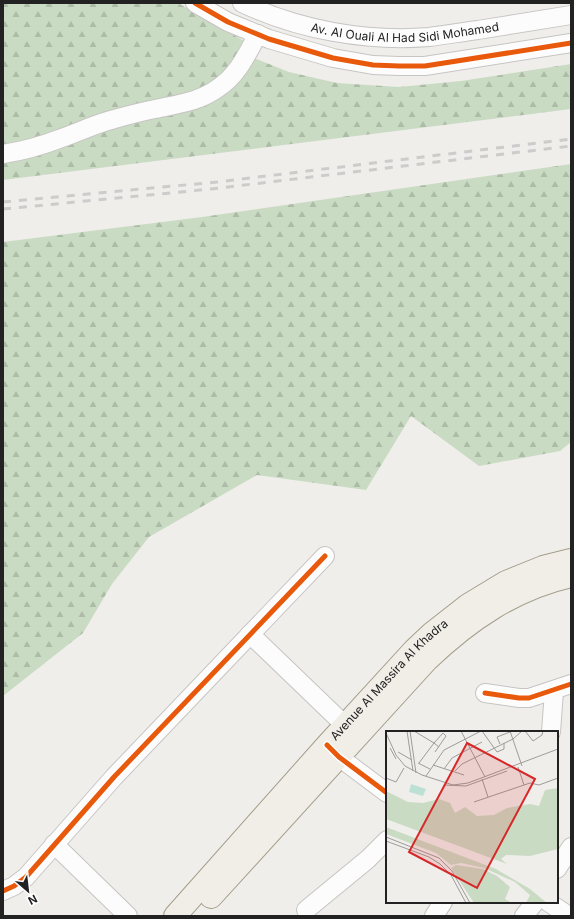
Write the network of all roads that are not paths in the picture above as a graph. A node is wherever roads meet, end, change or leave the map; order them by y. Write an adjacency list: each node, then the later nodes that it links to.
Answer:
1 (195, 3): 4 (street)
2 (242, 3): 3 (street, Av. Al Ouali Al Had Sidi Mohamed)
3 (571, 15)
4 (258, 34): 5 (street); 6 (street)
5 (571, 43)
6 (3, 154)
7 (325, 556): 10 (street)
8 (571, 560): 15 (main road, Avenue Al Massira Al Khadra)
9 (571, 576): 15 (main road, Avenue Al Massira Al Khadra)
10 (250, 634): 15 (street); 19 (street)
11 (571, 684): 12 (street)
12 (554, 691): 13 (street); 14 (street)
13 (485, 693)
14 (551, 731)
15 (351, 732): 16 (main road, Avenue Al Massira Al Khadra)
16 (333, 751): 17 (street); 28 (main road, Avenue Al Massira Al Khadra); 29 (main road, Avenue Al Massira Al Khadra)
17 (386, 792)
18 (386, 841): 26 (street)
19 (54, 844): 22 (street); 27 (street)
20 (571, 847): 21 (street)
21 (558, 867)
22 (3, 891)
23 (442, 903): 30 (street)
24 (534, 903): 31 (street)
25 (550, 903): 32 (street)
26 (306, 910)
27 (128, 916)
28 (175, 916)
29 (194, 916)
30 (434, 916)
31 (524, 916)
32 (569, 916)

